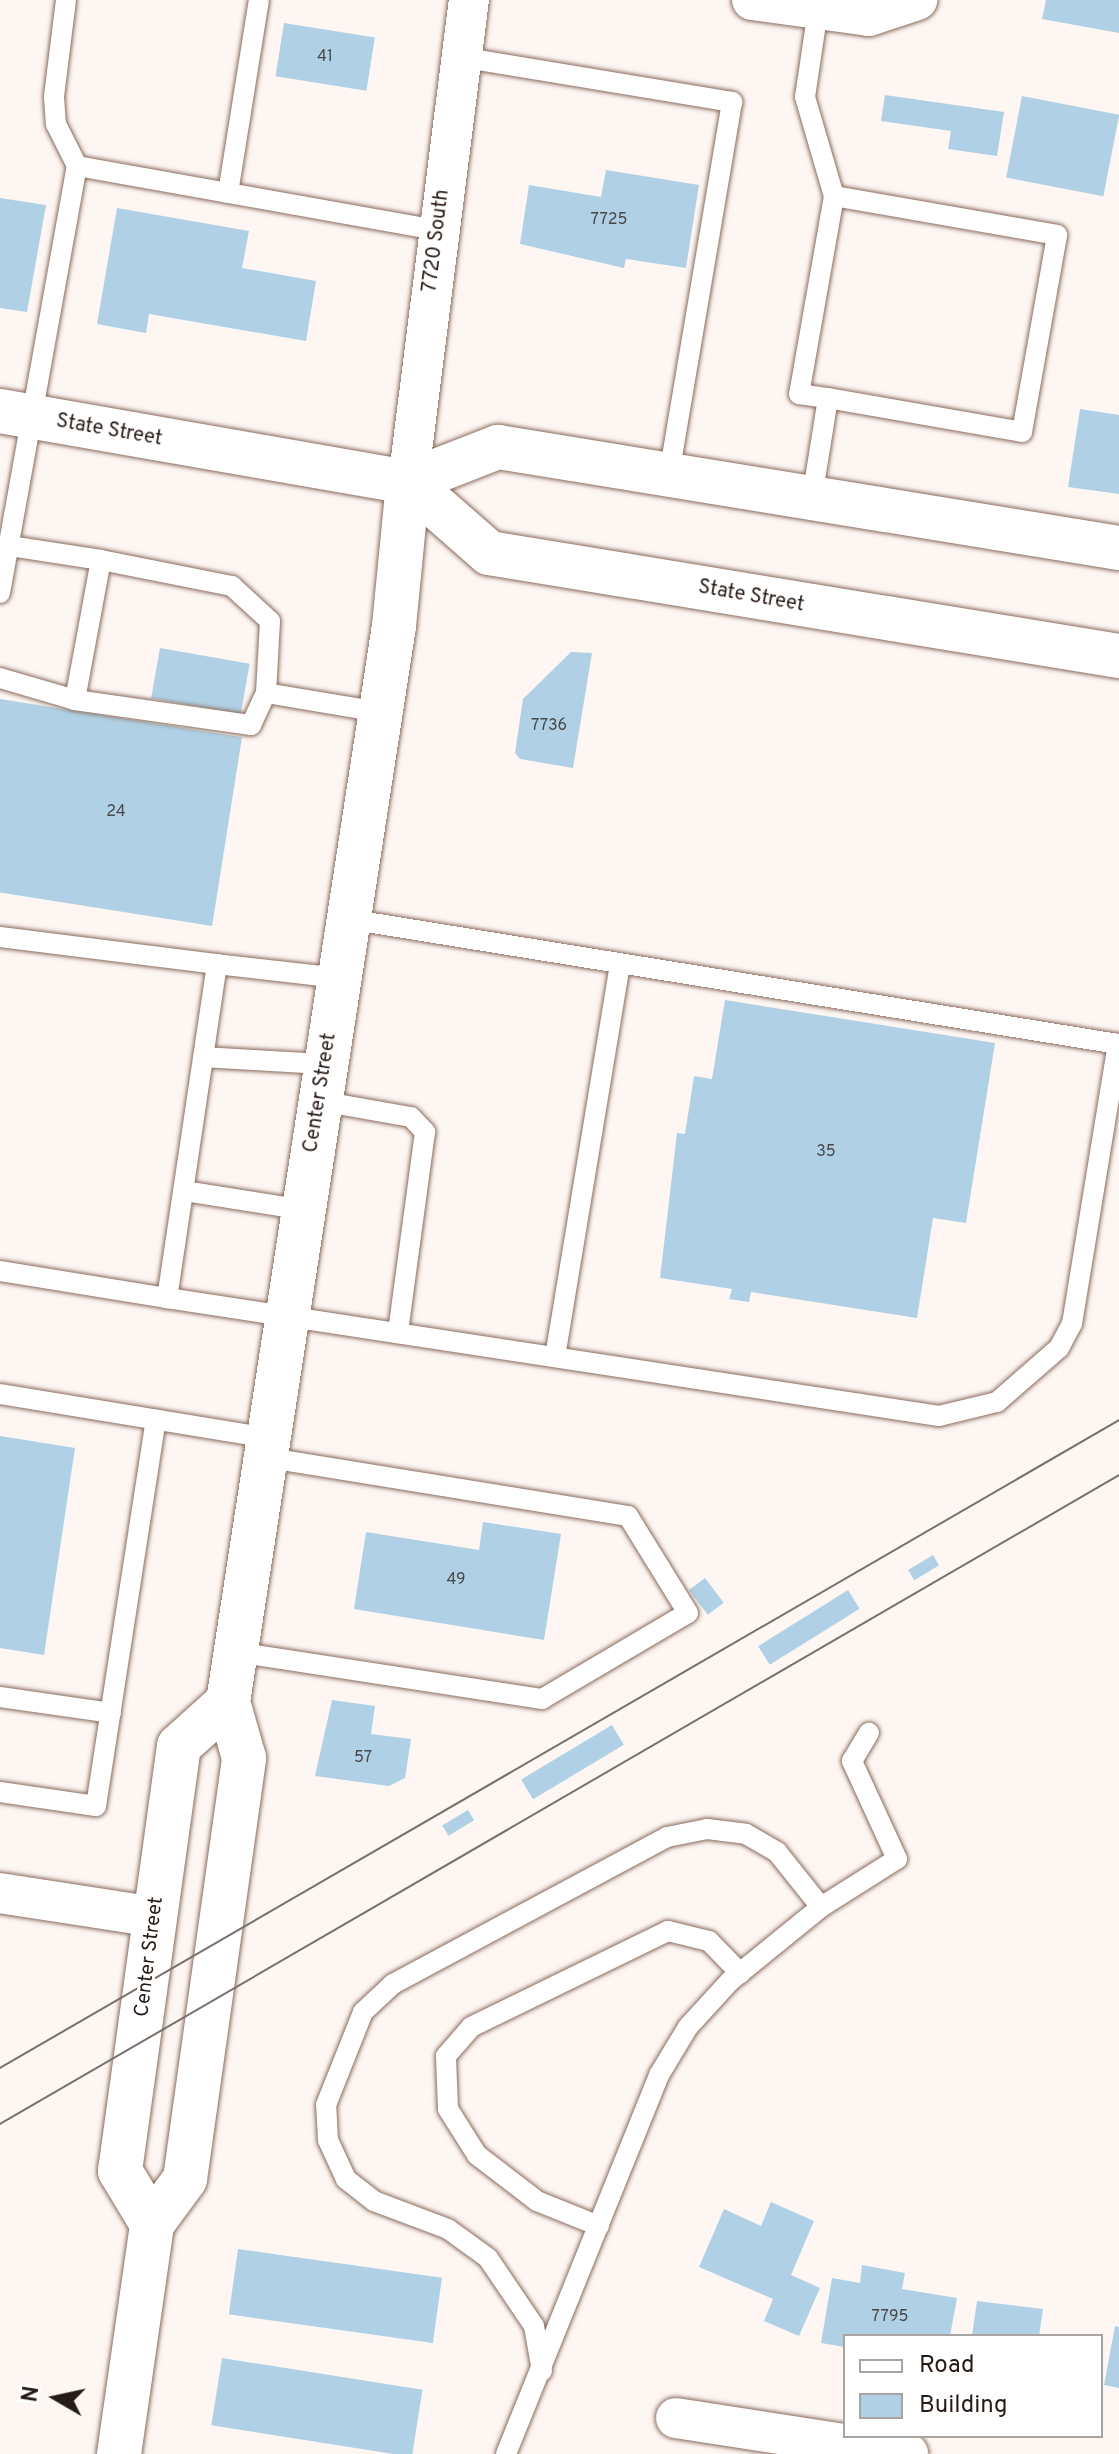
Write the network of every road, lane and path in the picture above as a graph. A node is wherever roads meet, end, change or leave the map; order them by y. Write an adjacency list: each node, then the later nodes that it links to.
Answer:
1 (66, 0): 8 (lane)
2 (259, 0): 9 (lane)
3 (469, 0): 7 (street, 7720 South)
4 (752, 0): 6 (street)
5 (917, 0): 6 (street)
6 (818, 10): 10 (lane)
7 (460, 57): 11 (street, 7720 South); 14 (lane)
8 (77, 166): 9 (lane); 13 (lane)
9 (228, 193): 11 (lane)
10 (834, 196): 12 (lane); 12 (lane)
11 (438, 230): 15 (street, 7720 South)
12 (828, 398): 16 (lane)
13 (18, 414): 15 (main road, State Street); 17 (lane)
14 (669, 474): 15 (main road); 16 (main road)
15 (408, 482): 21 (main road, State Street); 25 (main road, Center Street)
16 (812, 498): 18 (main road)
17 (9, 546): 19 (lane); 20 (lane)
18 (1119, 548)
19 (101, 560): 23 (lane); 24 (lane)
20 (0, 593)
21 (1119, 656)
22 (0, 678): 24 (lane)
23 (266, 693): 24 (lane); 25 (lane)
24 (75, 700)
25 (380, 712): 26 (main road, Center Street)
26 (348, 919): 29 (lane); 30 (main road, Center Street)
27 (0, 937): 28 (lane)
28 (217, 964): 30 (lane); 31 (lane)
29 (620, 965): 39 (lane); 39 (lane)
30 (339, 978): 32 (main road, Center Street)
31 (203, 1057): 32 (lane); 33 (lane)
32 (323, 1082): 34 (main road, Center Street); 38 (lane)
33 (184, 1191): 34 (lane); 36 (lane)
34 (304, 1210): 37 (main road, Center Street)
35 (0, 1271): 36 (lane)
36 (167, 1298): 37 (lane)
37 (286, 1318): 38 (lane); 42 (main road, Center Street)
38 (398, 1333): 39 (lane)
39 (555, 1357)
40 (0, 1394): 41 (lane)
41 (156, 1420): 42 (lane); 46 (lane)
42 (266, 1448): 43 (main road, Center Street); 43 (lane)
43 (235, 1652): 45 (main road, Center Street)
44 (0, 1697): 46 (lane)
45 (228, 1702): 51 (main road, Center Street); 53 (main road, Center Street)
46 (111, 1713): 48 (lane)
47 (869, 1733): 50 (lane)
48 (0, 1792)
49 (0, 1893): 51 (street)
50 (821, 1907): 52 (lane); 55 (lane)
51 (155, 1917): 53 (main road, Center Street)
52 (740, 1973): 54 (lane); 54 (lane)
53 (152, 2224): 57 (main road, Center Street)
54 (599, 2226): 55 (lane)
55 (542, 2371): 58 (lane)
56 (676, 2418): 59 (street)
57 (119, 2454)
58 (506, 2454)
59 (908, 2454)

